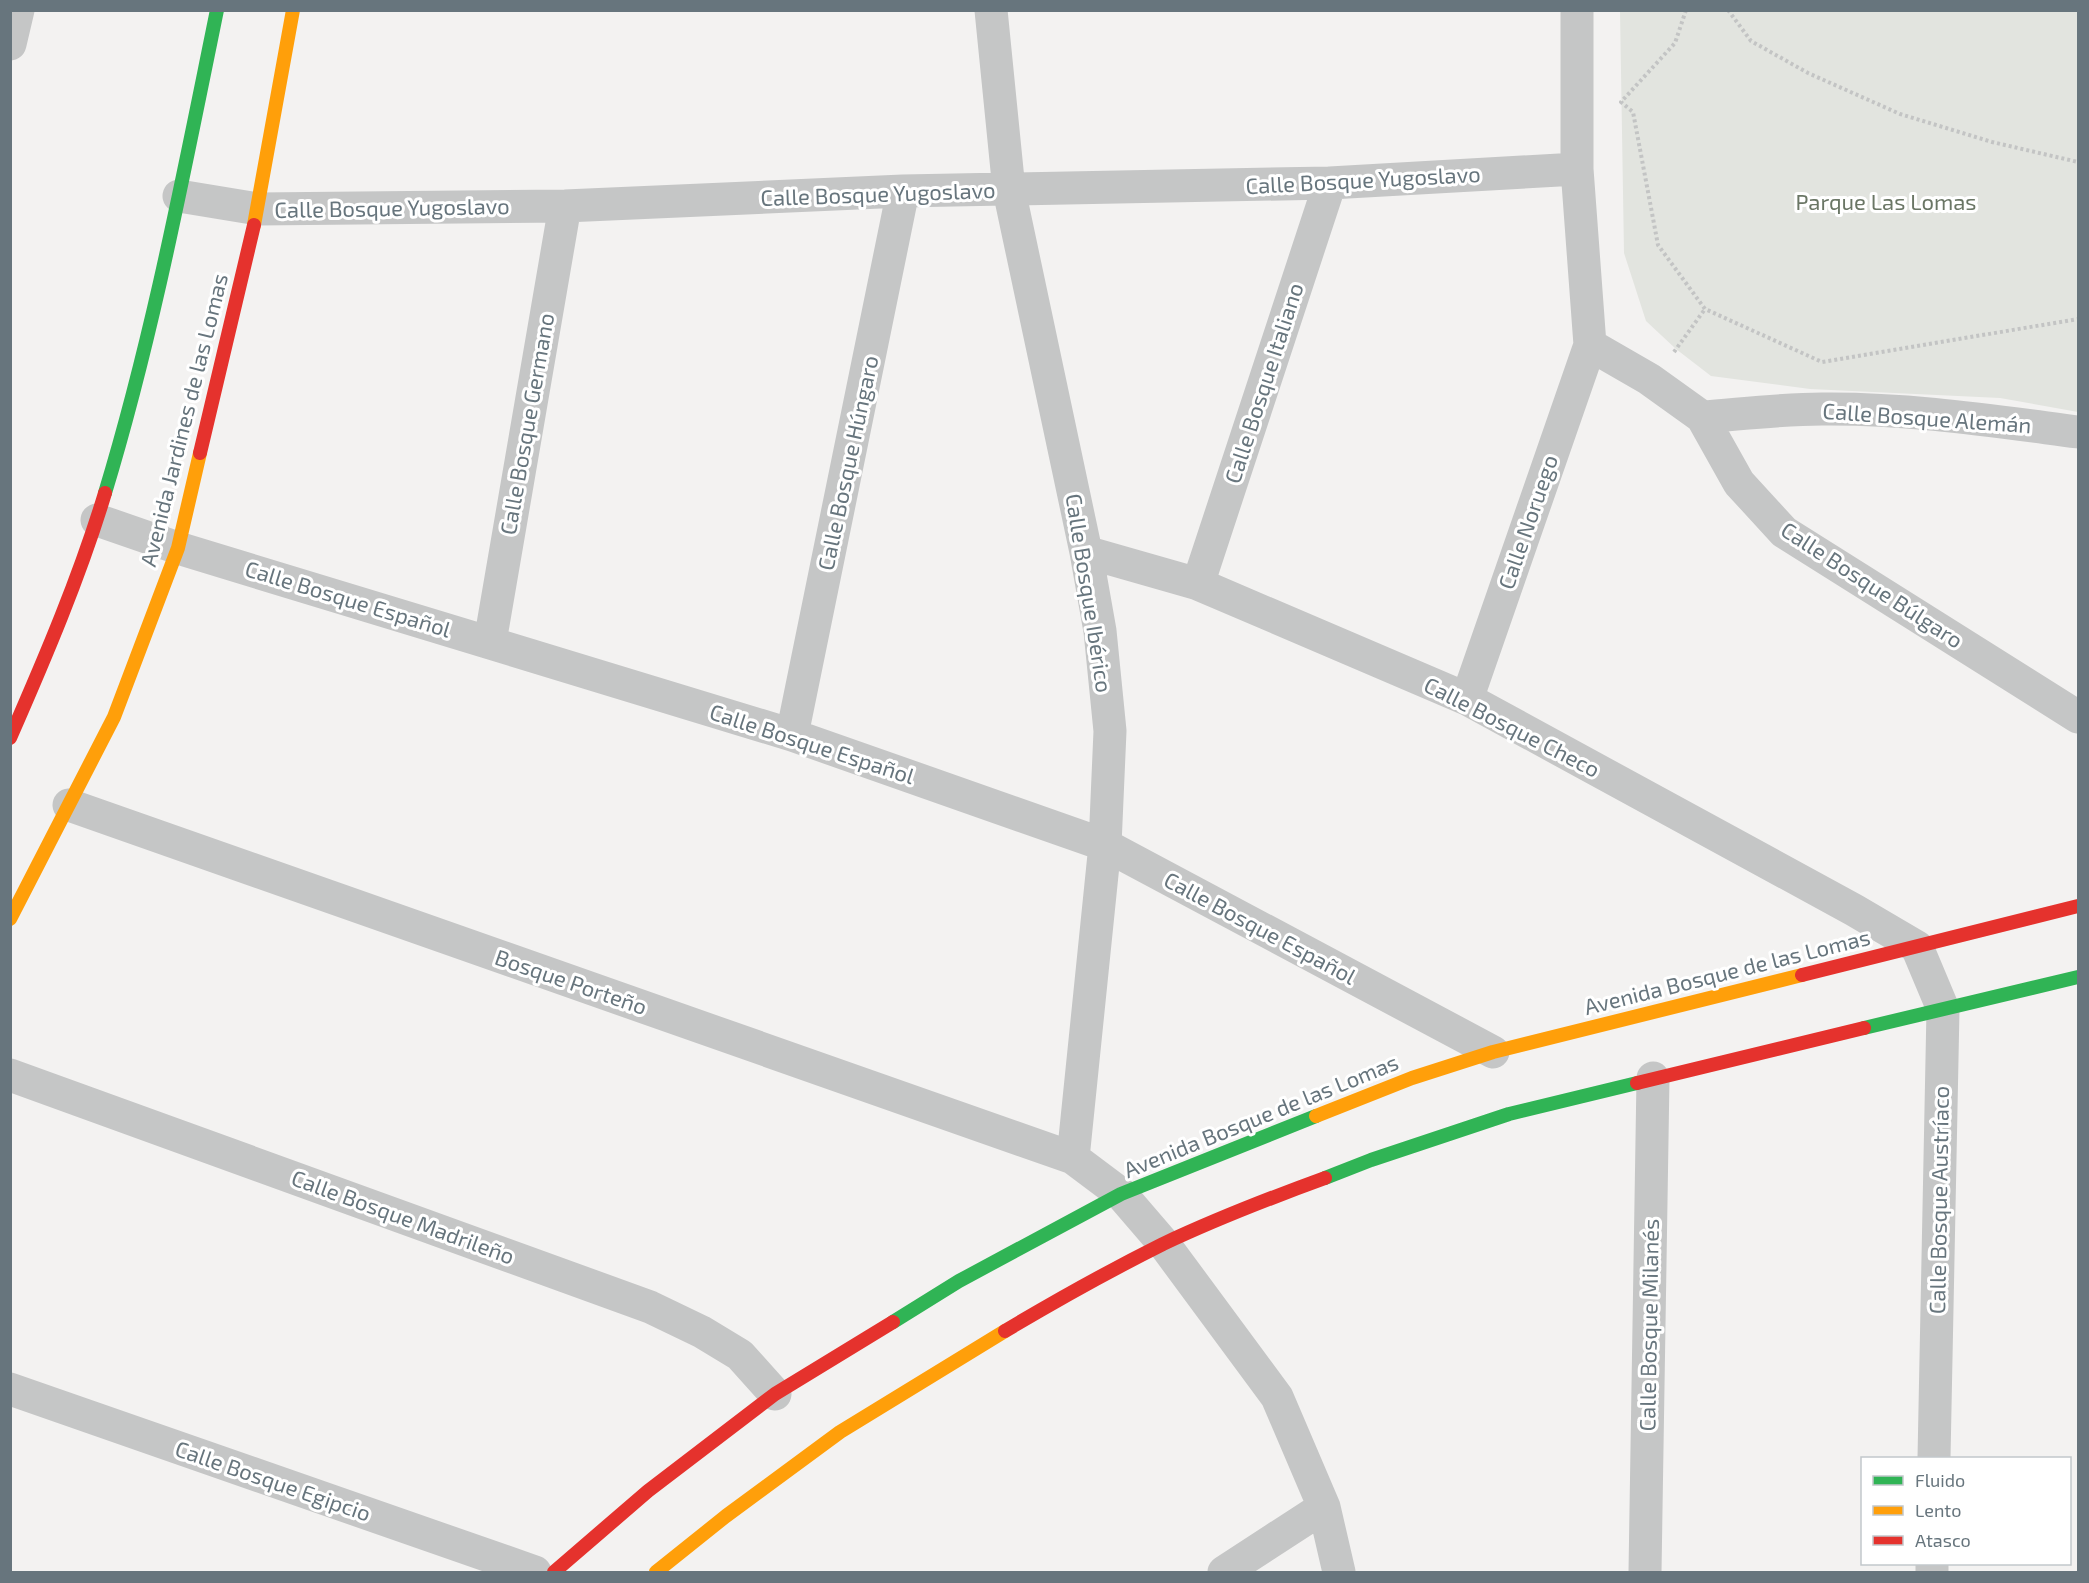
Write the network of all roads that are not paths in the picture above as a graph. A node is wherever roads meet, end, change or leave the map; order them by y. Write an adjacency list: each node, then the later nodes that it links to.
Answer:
1 (18, 10): 6 (street)
2 (217, 10): 11 (street)
3 (293, 10): 13 (street, Avenida Jardines de las Lomas)
4 (991, 10): 9 (street, Calle Bosque Ibérico)
5 (1577, 10): 7 (street)
6 (10, 44)
7 (1577, 169): 8 (street, Calle Bosque Yugoslavo); 14 (street)
8 (1330, 183): 9 (street, Calle Bosque Yugoslavo); 20 (street, Calle Bosque Italiano)
9 (1009, 190): 10 (street, Calle Bosque Yugoslavo); 19 (street, Calle Bosque Ibérico)
10 (903, 191): 12 (street, Calle Bosque Yugoslavo); 24 (street, Calle Bosque Húngaro)
11 (179, 196): 13 (street, Calle Bosque Yugoslavo); 17 (street)
12 (565, 206): 13 (street, Calle Bosque Yugoslavo); 21 (street, Calle Bosque Germano)
13 (258, 209): 18 (street, Avenida Jardines de las Lomas)
14 (1590, 345): 15 (street); 22 (street, Calle Noruego)
15 (1702, 417): 16 (street, Calle Bosque Alemán); 23 (street, Calle Bosque Búlgaro)
16 (2079, 432)
17 (97, 520): 18 (street, Calle Bosque Español); 25 (street)
18 (178, 548): 21 (street, Calle Bosque Español); 26 (street, Avenida Jardines de las Lomas)
19 (1086, 552): 20 (street, Calle Bosque Checo); 27 (street, Calle Bosque Ibérico)
20 (1198, 584): 22 (street, Calle Bosque Checo)
21 (490, 642): 24 (street, Calle Bosque Español)
22 (1467, 699): 30 (street, Calle Bosque Checo)
23 (2079, 717)
24 (792, 735): 27 (street, Calle Bosque Español)
25 (10, 738)
26 (69, 805): 29 (street, Avenida Jardines de las Lomas); 36 (street, Bosque Porteño)
27 (1105, 845): 33 (street, Calle Bosque Español); 36 (street, Calle Bosque Ibérico)
28 (2079, 906): 30 (street, Avenida Bosque de las Lomas)
29 (10, 919)
30 (1917, 946): 32 (street, Calle Bosque Austríaco); 33 (street, Avenida Bosque de las Lomas)
31 (2079, 977): 32 (street)
32 (1942, 1009): 35 (street); 41 (street, Calle Bosque Austríaco)
33 (1493, 1052): 37 (street, Avenida Bosque de las Lomas)
34 (10, 1075): 40 (street, Calle Bosque Madrileño)
35 (1653, 1078): 38 (street); 48 (street, Calle Bosque Milanés)
36 (1073, 1158): 37 (street)
37 (1121, 1194): 38 (street); 40 (street, Avenida Bosque de las Lomas)
38 (1164, 1244): 42 (street); 45 (street)
39 (10, 1389): 43 (street, Calle Bosque Egipcio)
40 (775, 1394): 44 (street, Avenida Bosque de las Lomas)
41 (1934, 1457)
42 (1324, 1507): 46 (street); 47 (street)
43 (535, 1572)
44 (554, 1572)
45 (656, 1572)
46 (1224, 1572)
47 (1339, 1572)
48 (1645, 1572)

